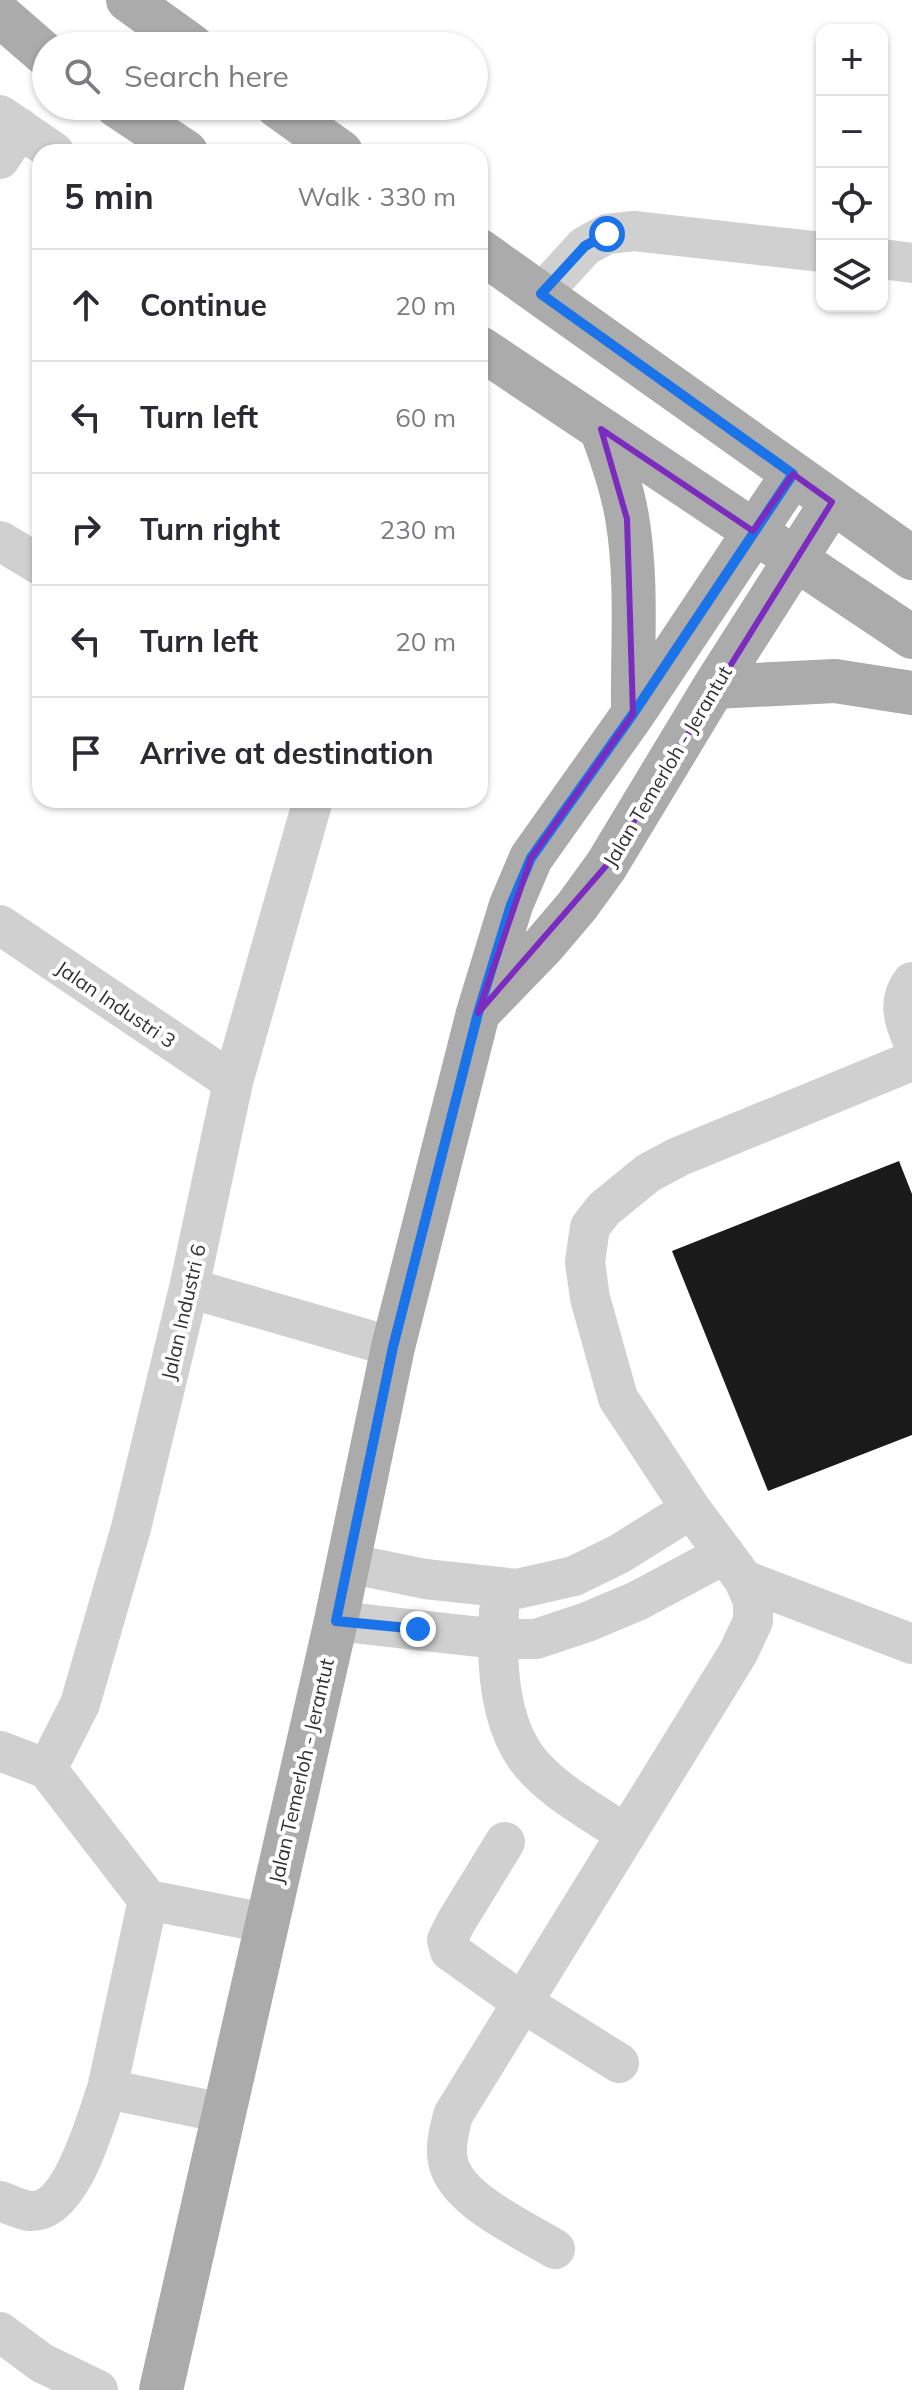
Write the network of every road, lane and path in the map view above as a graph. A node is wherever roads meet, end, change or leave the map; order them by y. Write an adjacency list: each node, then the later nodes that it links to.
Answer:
1 (128, 0): 3 (main road)
2 (0, 15): 4 (main road)
3 (173, 32)
4 (32, 43)
5 (138, 120): 9 (main road)
6 (296, 120): 10 (main road)
7 (7, 134): 8 (street)
8 (33, 144)
9 (174, 144)
10 (330, 144)
11 (816, 251): 15 (street)
12 (488, 257): 15 (main road)
13 (888, 260): 14 (street)
14 (912, 263)
15 (541, 294): 18 (main road)
16 (488, 353): 17 (main road)
17 (601, 429): 20 (main road); 28 (main road)
18 (793, 474): 19 (main road); 20 (main road, Jalan Temerloh - Jerantut)
19 (832, 502): 22 (main road); 23 (main road, Jalan Temerloh - Jerantut)
20 (753, 531): 23 (main road); 28 (main road, Jalan Temerloh - Jerantut)
21 (0, 541): 24 (street)
22 (912, 558)
23 (796, 559): 25 (main road); 26 (main road, Jalan Temerloh - Jerantut)
24 (32, 560)
25 (912, 637)
26 (714, 687): 27 (main road); 32 (main road, Jalan Temerloh - Jerantut)
27 (912, 693)
28 (633, 714): 32 (main road, Jalan Temerloh - Jerantut)
29 (311, 808): 35 (street, Jalan Industri 6)
30 (0, 925): 35 (street, Jalan Industri 3)
31 (912, 982): 33 (street)
32 (478, 1013): 37 (main road, Jalan Temerloh - Jerantut)
33 (912, 1039)
34 (912, 1061): 38 (street)
35 (233, 1082): 36 (street, Jalan Industri 6)
36 (189, 1288): 37 (street); 46 (street, Jalan Industri 6)
37 (393, 1347): 39 (main road, Jalan Temerloh - Jerantut)
38 (691, 1509): 40 (street); 41 (street)
39 (347, 1563): 41 (street); 42 (main road, Jalan Temerloh - Jerantut)
40 (735, 1567): 43 (street); 44 (street); 47 (street)
41 (501, 1587): 43 (street)
42 (336, 1621): 43 (street); 50 (main road, Jalan Temerloh - Jerantut)
43 (498, 1639): 47 (street)
44 (912, 1644)
45 (0, 1751): 46 (street)
46 (47, 1769): 49 (street)
47 (626, 1835): 51 (street)
48 (505, 1842): 51 (street)
49 (148, 1900): 50 (street); 53 (street)
50 (266, 1923): 54 (main road, Jalan Temerloh - Jerantut)
51 (523, 2003): 52 (street); 56 (street)
52 (619, 2063)
53 (107, 2089): 54 (street); 55 (street)
54 (223, 2113): 59 (main road, Jalan Temerloh - Jerantut)
55 (0, 2201)
56 (555, 2249)
57 (0, 2332): 58 (street)
58 (98, 2390)
59 (161, 2390)

